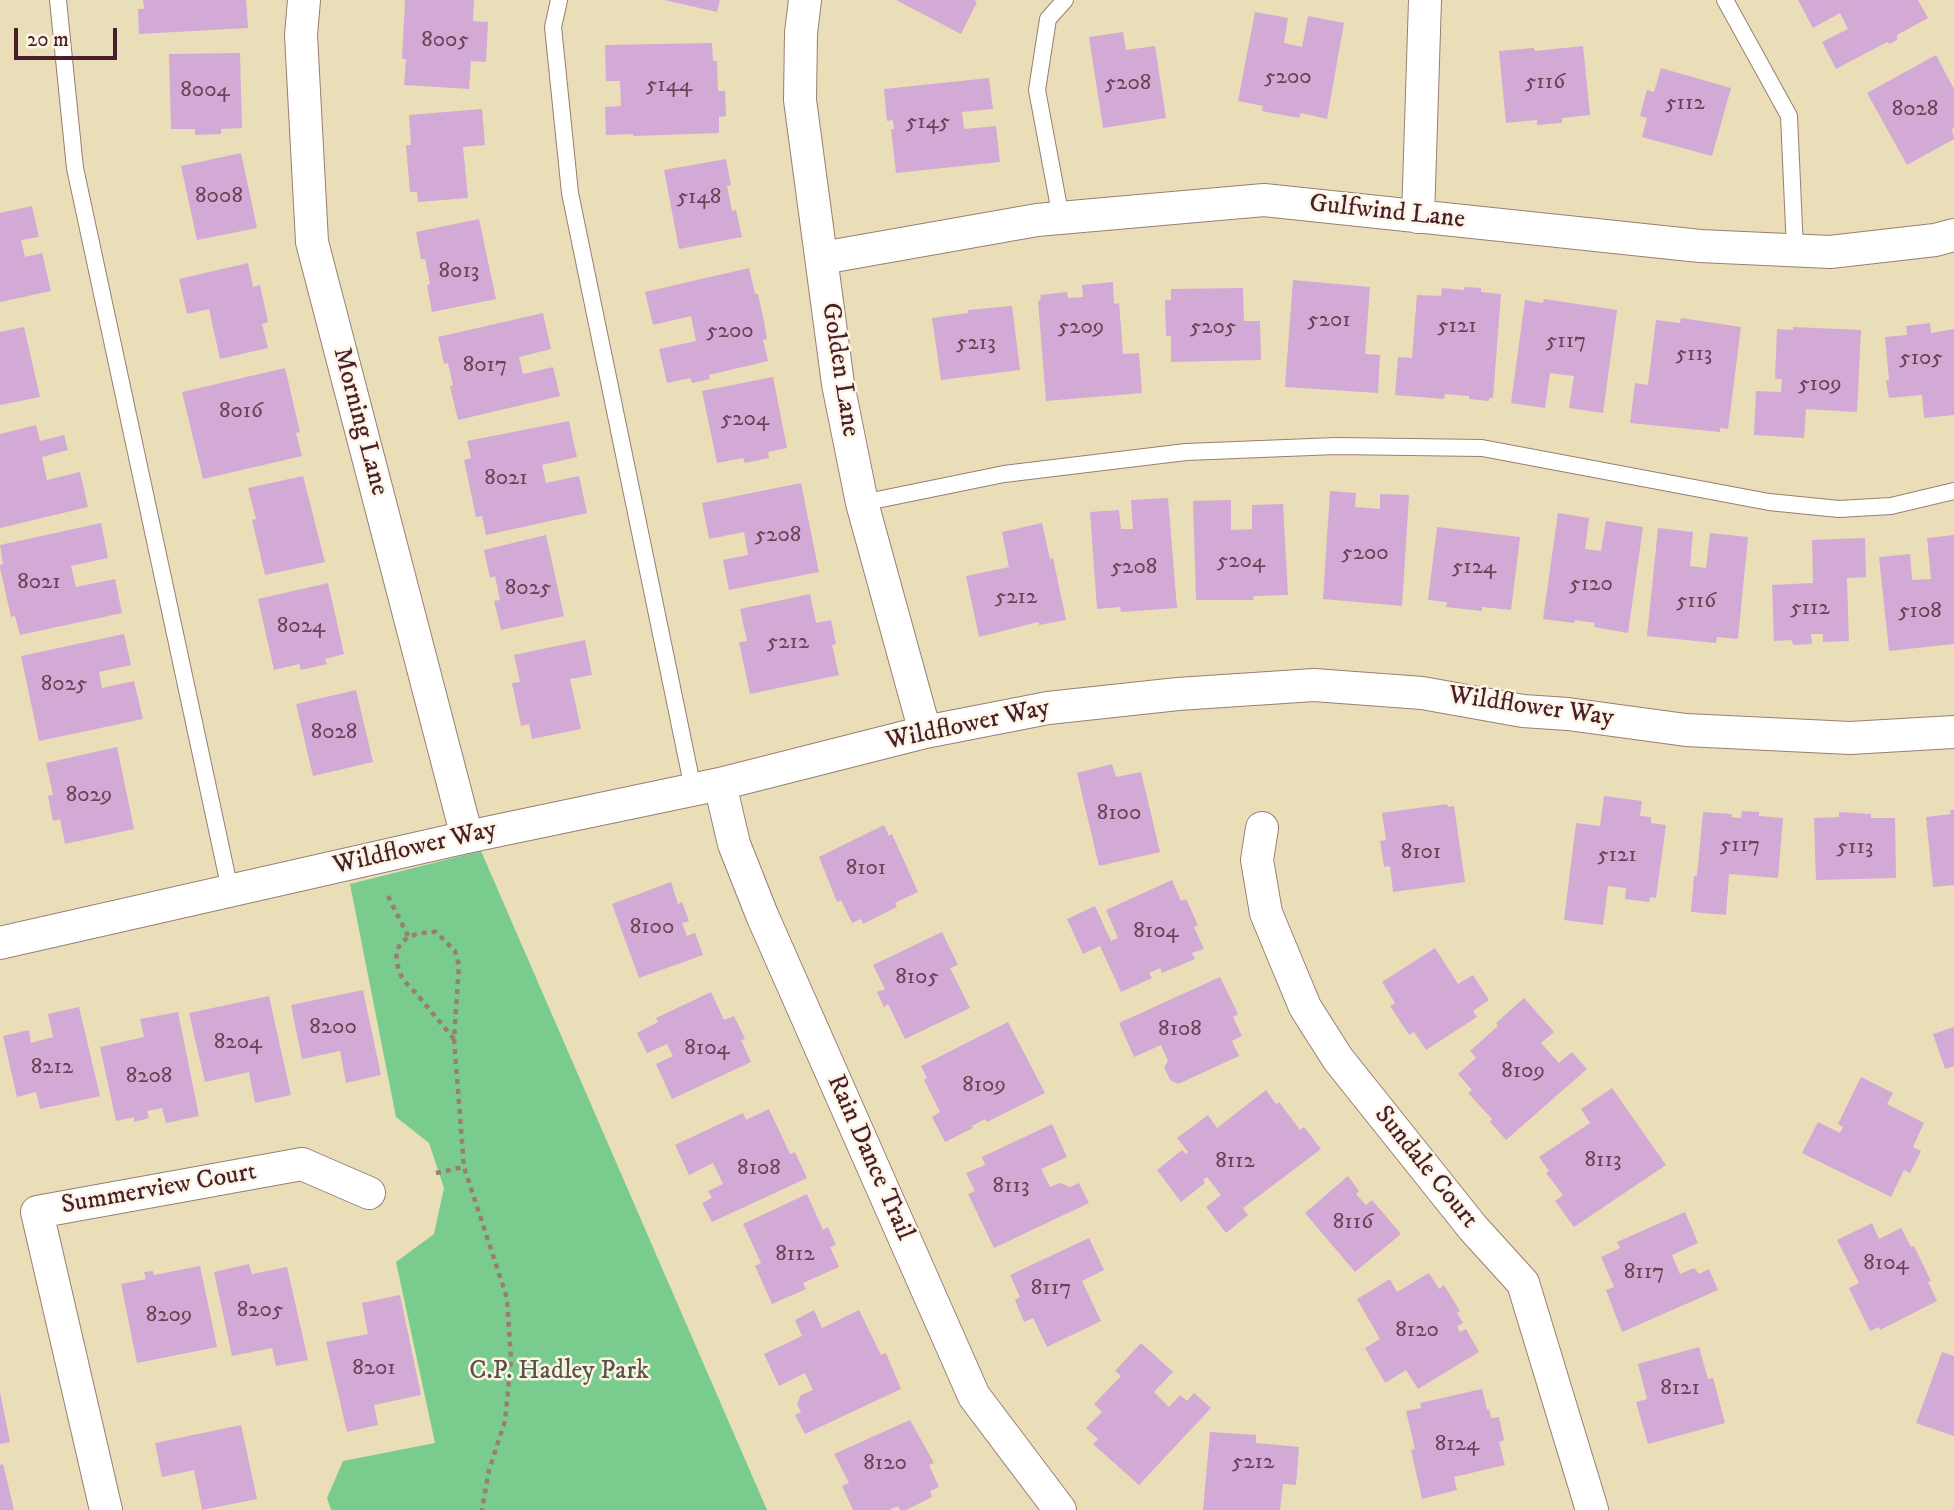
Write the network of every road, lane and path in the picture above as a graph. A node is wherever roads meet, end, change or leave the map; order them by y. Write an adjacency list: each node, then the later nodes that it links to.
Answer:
1 (58, 0): 20 (lane)
2 (304, 0): 19 (street, Morning Lane)
3 (559, 0): 17 (lane)
4 (805, 0): 12 (street, Golden Lane)
5 (1065, 0): 9 (lane)
6 (1425, 0): 8 (street)
7 (1725, 0): 11 (lane)
8 (1418, 217): 9 (street, Gulfwind Lane); 11 (street, Gulfwind Lane)
9 (1061, 218): 12 (street, Gulfwind Lane)
10 (1954, 235): 11 (street, Gulfwind Lane)
11 (1795, 250)
12 (822, 258): 14 (street, Golden Lane)
13 (1954, 491): 14 (lane)
14 (862, 503): 15 (street, Golden Lane)
15 (925, 732): 16 (street, Wildflower Way); 17 (street, Wildflower Way)
16 (1954, 732)
17 (706, 786): 19 (street, Wildflower Way); 30 (street, Rain Dance Trail)
18 (1262, 828): 31 (street, Sundale Court)
19 (467, 837): 20 (street, Wildflower Way)
20 (230, 890): 23 (street, Wildflower Way)
21 (388, 897): 22 (path)
22 (408, 936): 24 (path); 24 (path)
23 (1, 940)
24 (454, 1039): 25 (path)
25 (464, 1167): 26 (path); 29 (path)
26 (436, 1173)
27 (369, 1193): 28 (street, Summerview Court)
28 (106, 1510)
29 (482, 1510)
30 (1060, 1510)
31 (1592, 1510)

